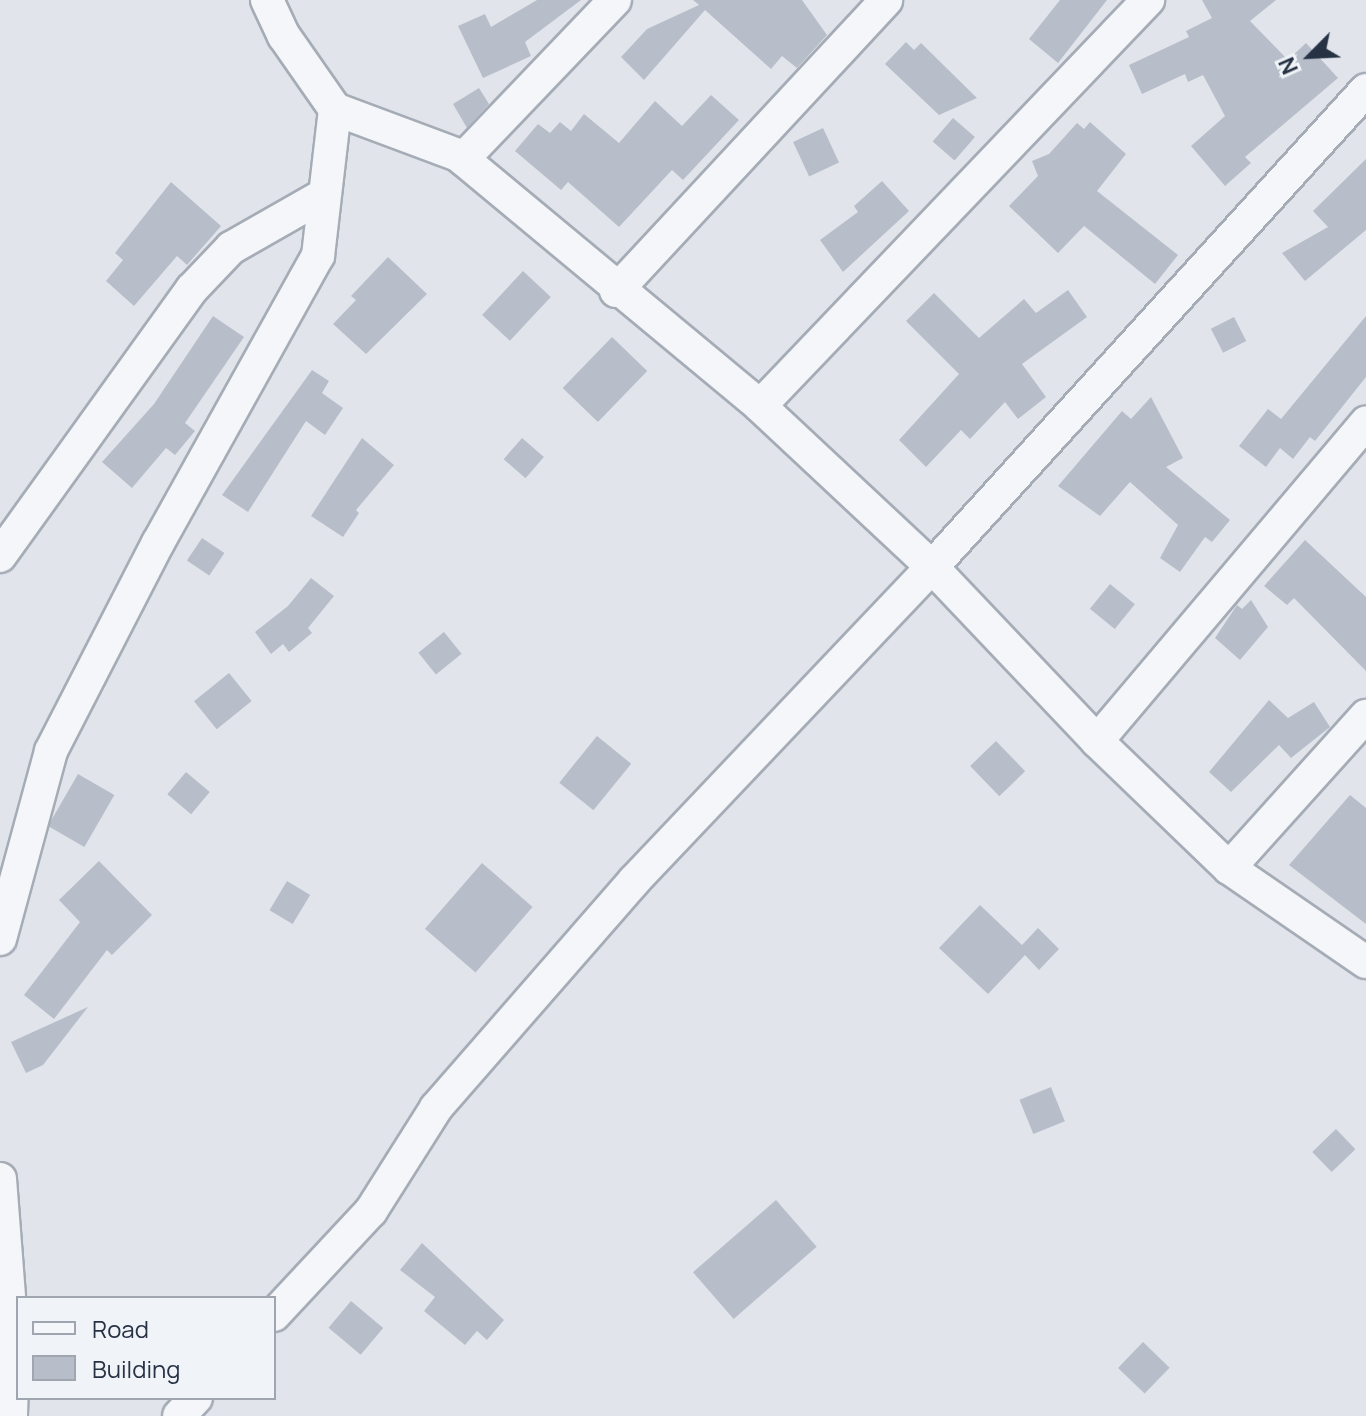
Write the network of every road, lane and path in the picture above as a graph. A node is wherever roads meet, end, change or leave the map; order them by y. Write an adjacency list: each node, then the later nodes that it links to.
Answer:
1 (267, 0): 6 (street)
2 (615, 0): 7 (street)
3 (886, 0): 9 (street)
4 (1148, 0): 10 (street)
5 (1366, 90): 13 (street)
6 (335, 109): 7 (street); 8 (street)
7 (463, 159): 9 (street)
8 (324, 195): 12 (street); 17 (street)
9 (616, 291): 10 (street)
10 (760, 406): 13 (street)
11 (1366, 423): 15 (street)
12 (0, 556)
13 (932, 567): 15 (street); 20 (street)
14 (1366, 716): 16 (street)
15 (1097, 741): 16 (street)
16 (1229, 868): 18 (street)
17 (0, 939)
18 (1366, 962)
19 (0, 1179): 22 (street)
20 (276, 1313)
21 (194, 1400): 23 (street)
22 (11, 1416)
23 (179, 1416)

